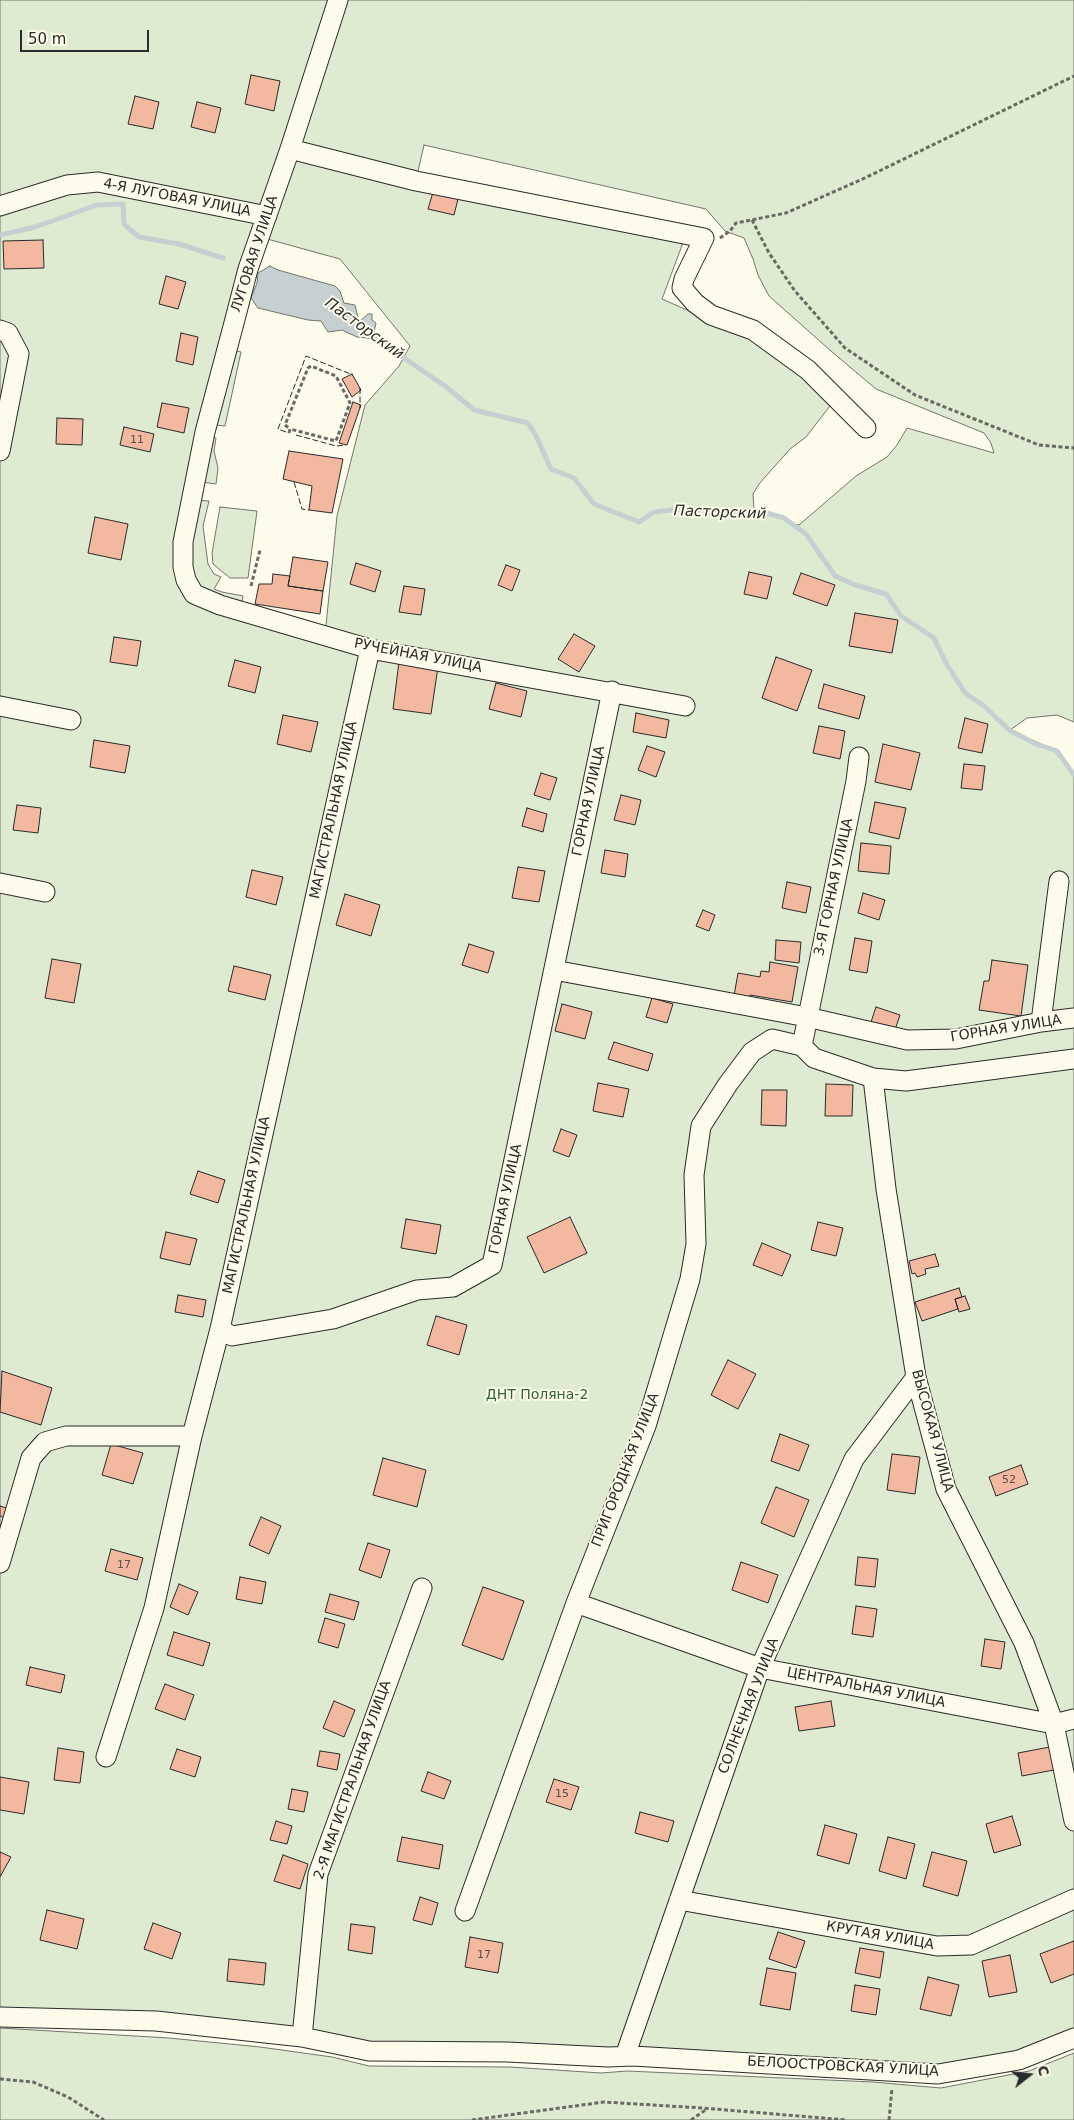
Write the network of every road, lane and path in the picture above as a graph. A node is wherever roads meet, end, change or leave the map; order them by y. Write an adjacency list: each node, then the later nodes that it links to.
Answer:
1 (338, 0): 3 (street, ЛУГОВАЯ УЛИЦА)
2 (1074, 76): 6 (path)
3 (290, 149): 5 (street, ЛУГОВАЯ УЛИЦА); 7 (street)
4 (0, 206): 5 (street, 4-Я ЛУГОВАЯ УЛИЦА)
5 (267, 216): 13 (street, ЛУГОВАЯ УЛИЦА)
6 (752, 220): 7 (path); 11 (path)
7 (704, 238): 9 (street)
8 (0, 330): 12 (street)
9 (866, 428)
10 (290, 431): 10 (path)
11 (1074, 448)
12 (0, 451)
13 (183, 542): 16 (street, РУЧЕЙНАЯ УЛИЦА)
14 (260, 550): 15 (path)
15 (251, 586)
16 (370, 649): 17 (street, РУЧЕЙНАЯ УЛИЦА); 32 (street, МАГИСТРАЛЬНАЯ УЛИЦА)
17 (612, 691): 19 (street, РУЧЕЙНАЯ УЛИЦА); 25 (street, ГОРНАЯ УЛИЦА)
18 (0, 706): 20 (street)
19 (685, 706)
20 (72, 720)
21 (859, 757): 26 (street, 3-Я ГОРНАЯ УЛИЦА)
22 (1060, 881): 28 (street)
23 (0, 883): 24 (street)
24 (44, 892)
25 (554, 970): 26 (street, ГОРНАЯ УЛИЦА); 32 (street, ГОРНАЯ УЛИЦА)
26 (807, 1018): 28 (street, ГОРНАЯ УЛИЦА); 29 (street, 3-Я ГОРНАЯ УЛИЦА)
27 (1074, 1018): 28 (street, ГОРНАЯ УЛИЦА)
28 (1041, 1022)
29 (802, 1046): 31 (street); 37 (street, ПРИГОРОДНАЯ УЛИЦА)
30 (1074, 1059): 31 (street)
31 (872, 1078): 33 (street, ВЫСОКАЯ УЛИЦА)
32 (220, 1328): 34 (street, МАГИСТРАЛЬНАЯ УЛИЦА)
33 (916, 1377): 38 (street, СОЛНЕЧНАЯ УЛИЦА); 40 (street, ВЫСОКАЯ УЛИЦА)
34 (192, 1436): 35 (street); 41 (street, МАГИСТРАЛЬНАЯ УЛИЦА)
35 (0, 1563)
36 (422, 1588): 47 (street, 2-Я МАГИСТРАЛЬНАЯ УЛИЦА)
37 (576, 1603): 38 (street, ЦЕНТРАЛЬНАЯ УЛИЦА); 45 (street, ПРИГОРОДНАЯ УЛИЦА)
38 (760, 1668): 40 (street, ЦЕНТРАЛЬНАЯ УЛИЦА); 44 (street, СОЛНЕЧНАЯ УЛИЦА)
39 (1074, 1719): 40 (street, ЦЕНТРАЛЬНАЯ УЛИЦА)
40 (1054, 1724): 42 (street, ВЫСОКАЯ УЛИЦА)
41 (106, 1757)
42 (1074, 1821)
43 (1074, 1899): 44 (street, КРУТАЯ УЛИЦА)
44 (679, 1900): 49 (street, СОЛНЕЧНАЯ УЛИЦА)
45 (465, 1911)
46 (0, 2017): 47 (street, БЕЛООСТРОВСКАЯ УЛИЦА)
47 (302, 2036): 49 (street, БЕЛООСТРОВСКАЯ УЛИЦА)
48 (1074, 2038): 50 (street, БЕЛООСТРОВСКАЯ УЛИЦА)
49 (617, 2057): 50 (street, БЕЛООСТРОВСКАЯ УЛИЦА)
50 (894, 2072): 57 (path)
51 (0, 2079): 53 (path)
52 (707, 2108): 54 (path); 55 (path); 56 (path)
53 (104, 2120)
54 (472, 2120)
55 (691, 2120)
56 (847, 2120)
57 (889, 2120)

